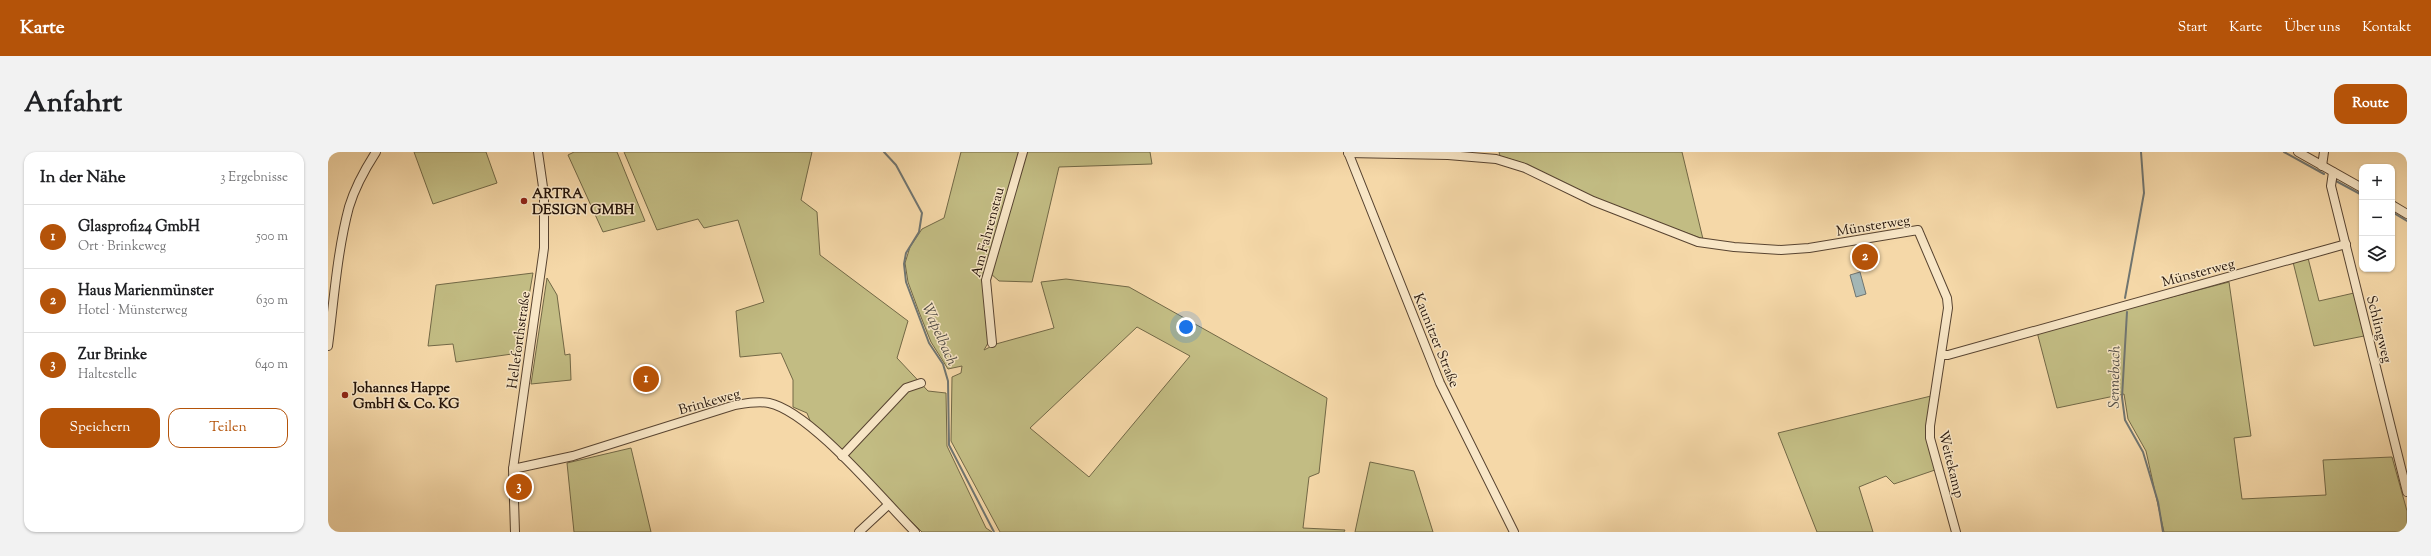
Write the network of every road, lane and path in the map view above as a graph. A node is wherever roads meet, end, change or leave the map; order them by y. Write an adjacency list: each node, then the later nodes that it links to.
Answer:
1 (376, 152): 14 (street)
2 (538, 152): 18 (street, Helleforthstraße)
3 (1023, 152): 13 (street, Am Fahrenstau)
4 (1348, 152): 15 (street, Münsterweg); 24 (street, Kaunitzer Straße)
5 (2298, 152): 7 (street)
6 (2324, 152): 7 (street)
7 (2322, 166): 8 (street)
8 (2334, 172): 9 (street); 12 (street, Schlingweg)
9 (2359, 186)
10 (2395, 207): 11 (street)
11 (2407, 214)
12 (2346, 244): 15 (street, Münsterweg); 19 (street, Schlingweg)
13 (992, 343)
14 (328, 346)
15 (1942, 355): 25 (street, Weitekamp)
16 (921, 383): 17 (street)
17 (842, 456): 18 (street, Brinkeweg); 20 (street, Brinkeweg)
18 (513, 469): 21 (street, Helleforthstraße)
19 (2407, 492)
20 (888, 505): 22 (street); 23 (street, Brinkeweg)
21 (516, 532)
22 (859, 532)
23 (915, 532)
24 (1514, 532)
25 (1956, 532)

